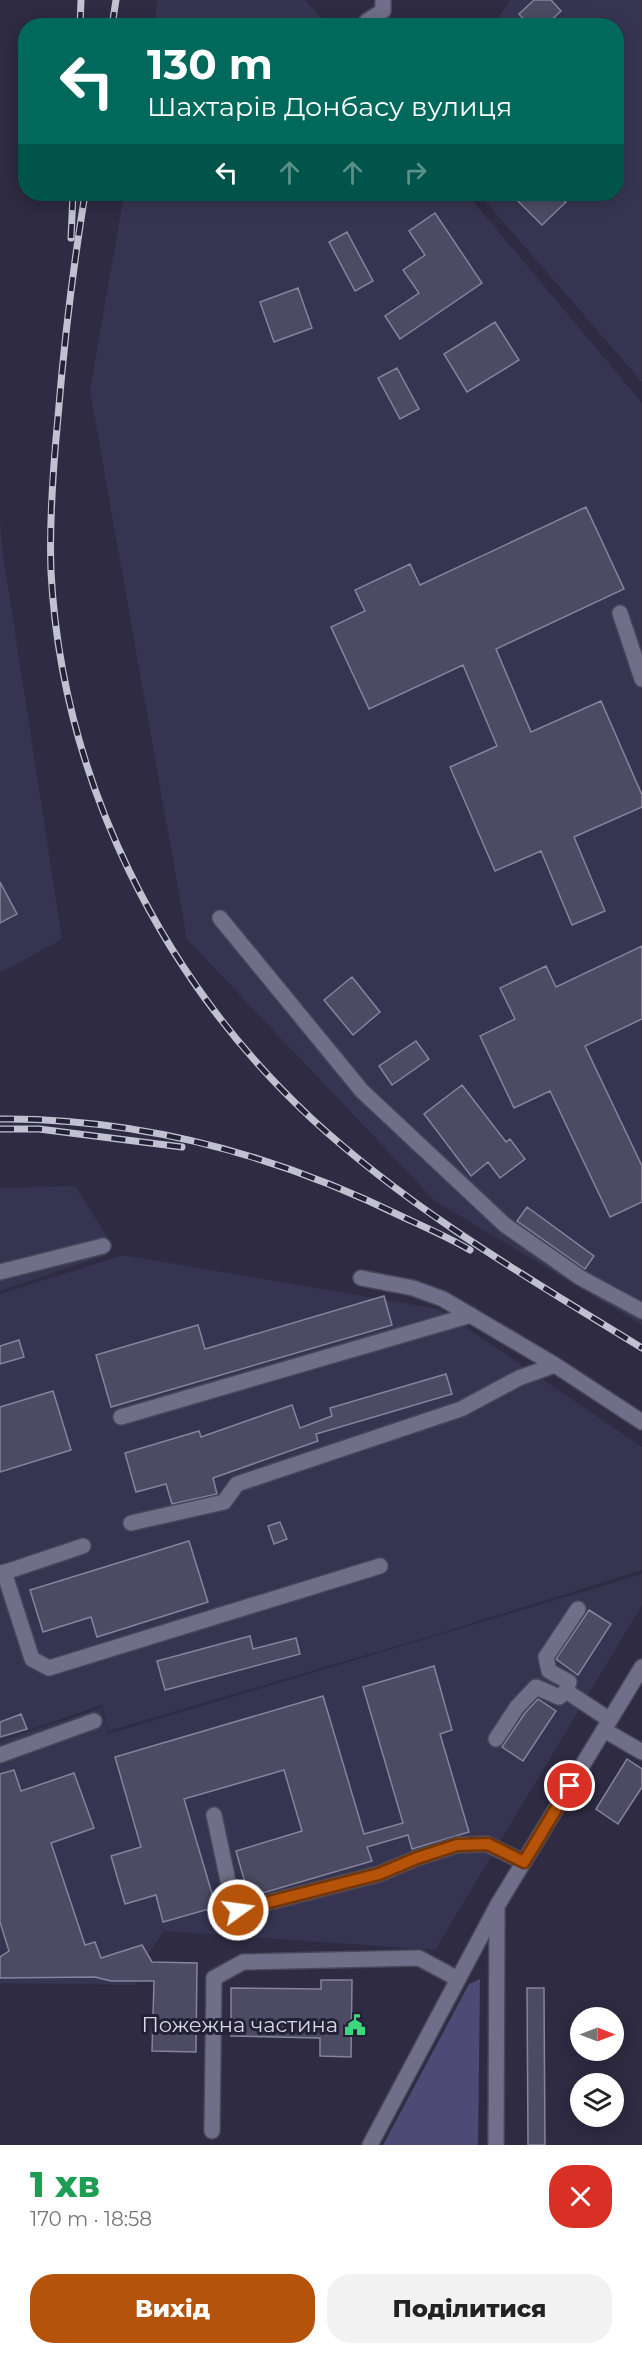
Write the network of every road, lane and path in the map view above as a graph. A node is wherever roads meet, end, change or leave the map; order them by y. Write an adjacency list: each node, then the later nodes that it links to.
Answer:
1 (383, 0): 2 (street)
2 (372, 18)
3 (620, 613): 4 (street)
4 (642, 679)
5 (220, 918): 9 (street)
6 (103, 1246): 7 (street)
7 (0, 1272)
8 (361, 1278): 10 (street)
9 (642, 1311)
10 (471, 1315): 11 (street); 12 (street)
11 (555, 1365): 13 (street); 14 (street)
12 (121, 1417)
13 (642, 1422)
14 (131, 1523)
15 (83, 1546): 17 (street)
16 (380, 1566): 17 (street)
17 (2, 1573)
18 (578, 1609): 20 (street)
19 (642, 1667): 22 (street)
20 (566, 1691): 22 (street); 23 (street)
21 (94, 1721): 25 (street)
22 (607, 1725): 24 (street); 27 (street)
23 (496, 1738)
24 (642, 1752)
25 (0, 1755)
26 (214, 1815): 27 (street)
27 (524, 1862): 28 (street)
28 (497, 1906): 29 (street); 32 (street)
29 (458, 1979): 30 (street); 31 (street)
30 (212, 2131)
31 (370, 2145)
32 (496, 2145)

